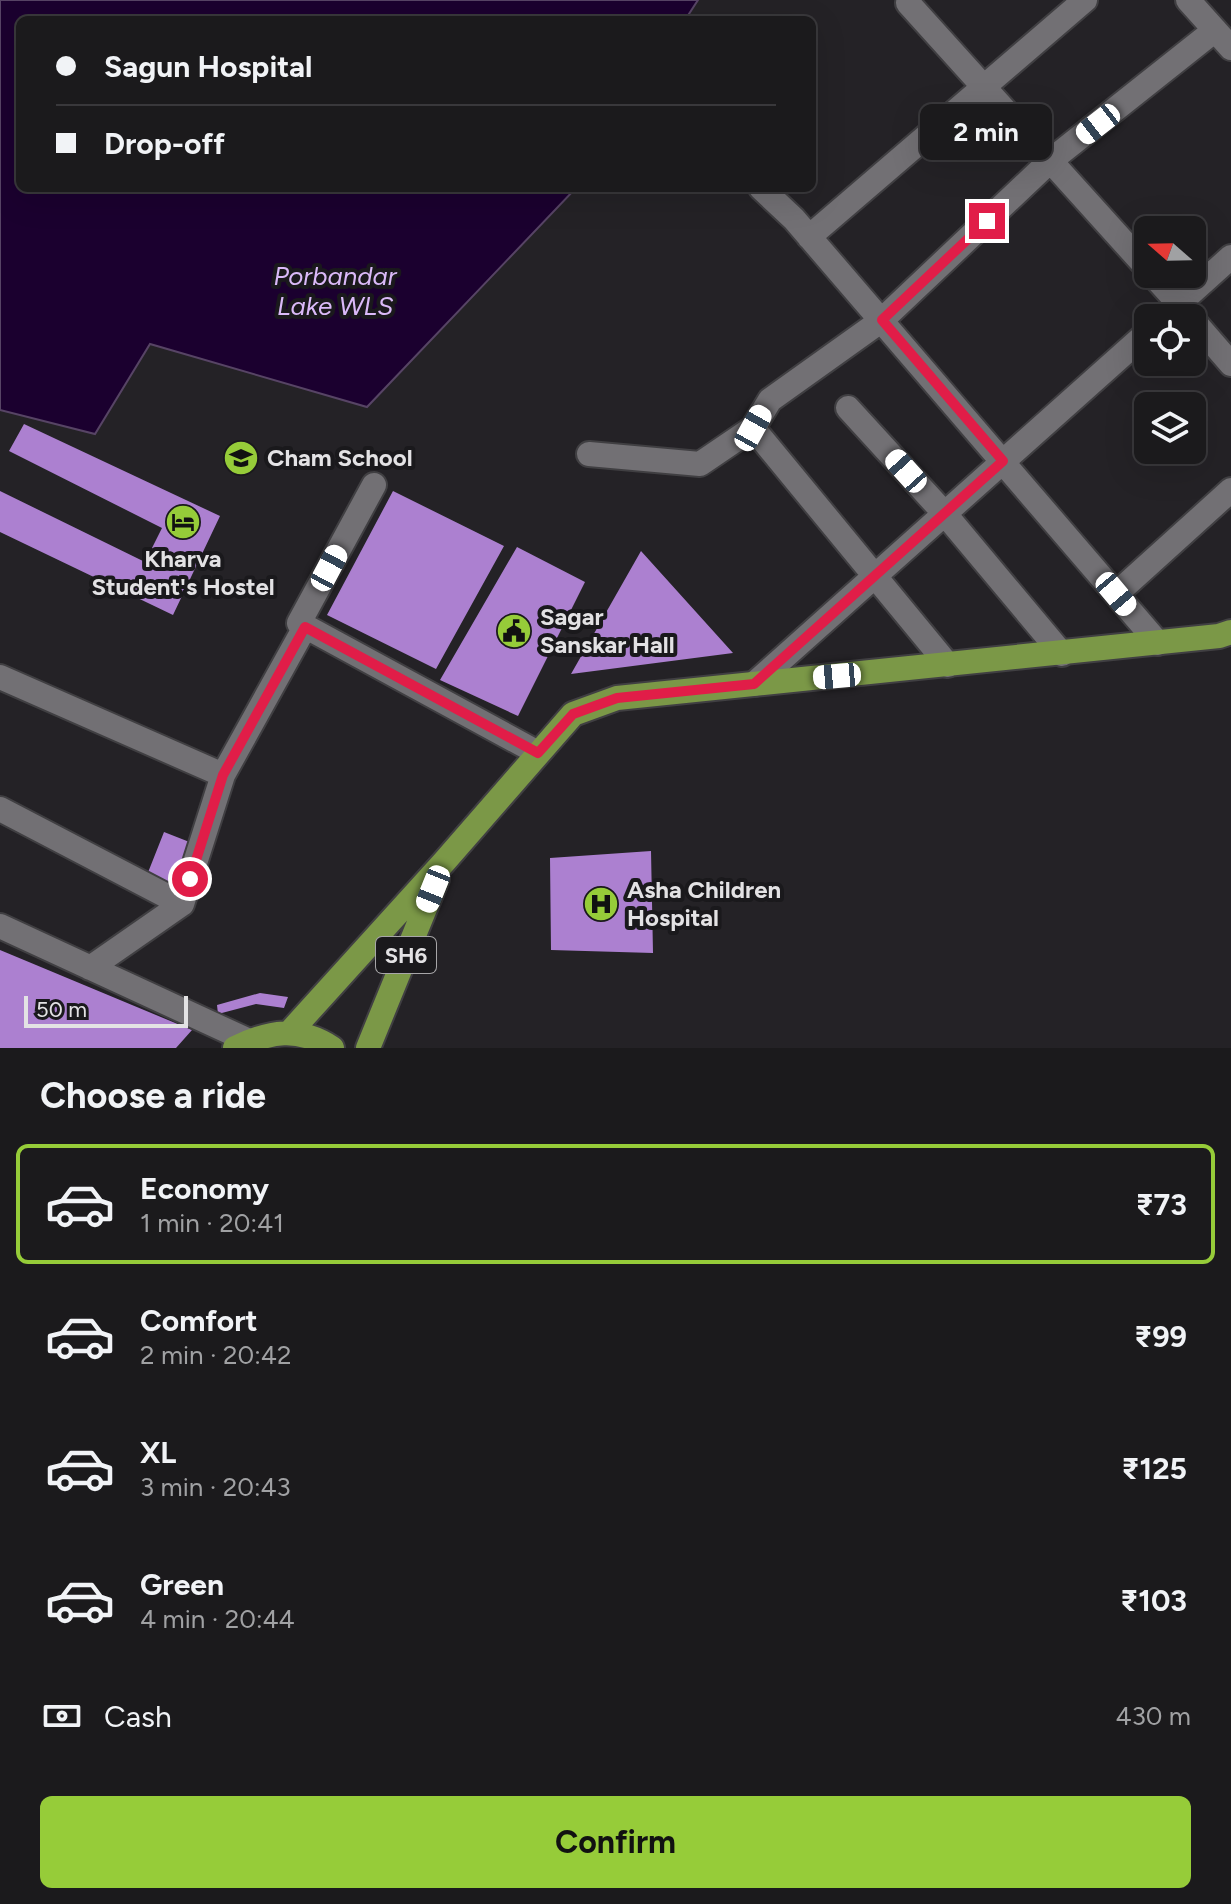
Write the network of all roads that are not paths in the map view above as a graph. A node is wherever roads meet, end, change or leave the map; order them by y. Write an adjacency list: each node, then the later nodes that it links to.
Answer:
1 (1085, 0): 5 (street)
2 (1188, 0): 4 (street)
3 (908, 3): 5 (street)
4 (1226, 41): 6 (street)
5 (983, 86): 6 (street); 8 (street)
6 (1050, 161): 9 (street); 12 (street)
7 (765, 192): 8 (street)
8 (809, 237): 12 (street)
9 (1134, 254)
10 (1231, 257): 11 (street)
11 (1190, 304)
12 (882, 320): 17 (street); 19 (street)
13 (1206, 340): 15 (street)
14 (1134, 344): 19 (street)
15 (1231, 364)
16 (848, 408): 22 (street)
17 (753, 428): 18 (street); 23 (street)
18 (589, 454)
19 (1003, 461): 22 (street); 24 (street)
20 (374, 485): 25 (street)
21 (1231, 490): 24 (street)
22 (945, 514): 23 (street); 28 (street)
23 (875, 576): 29 (street); 31 (street)
24 (1116, 594): 27 (street)
25 (305, 627): 32 (street); 33 (street)
26 (1231, 632): 27 (main road, SH6)
27 (1158, 643): 28 (main road, SH6)
28 (1062, 654): 29 (main road, SH6)
29 (948, 665): 31 (main road, SH6)
30 (0, 677): 33 (street)
31 (754, 684): 32 (main road, SH6)
32 (538, 753): 35 (main road, SH6)
33 (223, 775): 36 (street)
34 (0, 809): 36 (street)
35 (444, 862): 39 (main road); 42 (main road, SH6)
36 (182, 904): 38 (street)
37 (0, 926): 38 (street)
38 (90, 968): 40 (street)
39 (290, 1032): 40 (main road); 41 (main road)
40 (242, 1045)
41 (332, 1048)
42 (368, 1048)

